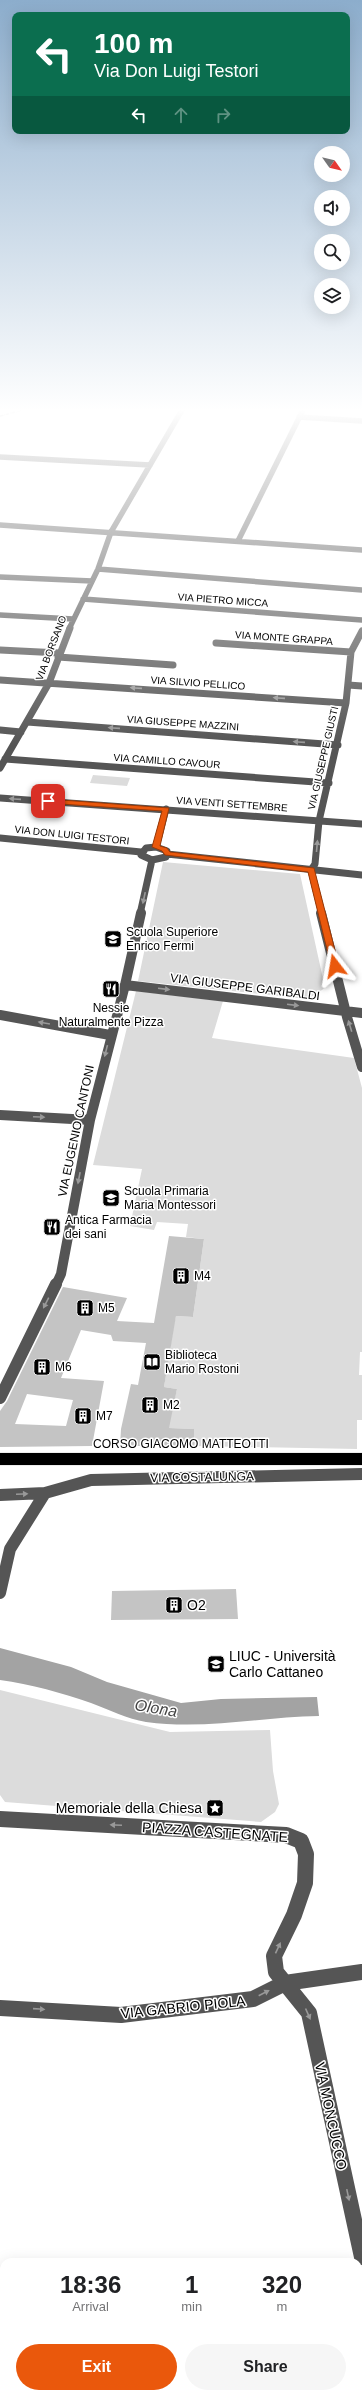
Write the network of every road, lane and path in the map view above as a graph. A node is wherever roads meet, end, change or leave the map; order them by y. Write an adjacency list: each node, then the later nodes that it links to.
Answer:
1 (117, 522): 4 (street, VIA BORSANO)
2 (247, 522): 5 (street)
3 (0, 525): 4 (street)
4 (111, 532): 5 (street); 7 (street, VIA BORSANO)
5 (238, 541): 6 (street)
6 (362, 550)
7 (98, 569): 9 (street, VIA BORSANO); 10 (street)
8 (0, 577): 9 (street)
9 (92, 581): 11 (street, VIA BORSANO)
10 (362, 590)
11 (83, 599): 13 (street, VIA BORSANO); 14 (street, VIA PIETRO MICCA)
12 (0, 615): 13 (street)
13 (73, 619): 19 (street, VIA BORSANO)
14 (362, 620)
15 (362, 631): 18 (street, VIA GIUSEPPE GIUSTI)
16 (216, 643): 18 (street, VIA MONTE GRAPPA)
17 (0, 650): 19 (street)
18 (351, 652): 23 (street, VIA GIUSEPPE GIUSTI)
19 (59, 655): 20 (street); 22 (street, VIA BORSANO)
20 (173, 665)
21 (0, 680): 22 (street, VIA SILVIO PELLICO)
22 (49, 683): 25 (street, VIA SILVIO PELLICO, one-way to 22); 26 (street, VIA BORSANO)
23 (348, 685): 24 (street); 25 (street, VIA GIUSEPPE GIUSTI)
24 (362, 686)
25 (346, 703): 29 (street, VIA GIUSEPPE GIUSTI)
26 (27, 722): 28 (street, VIA BORSANO); 29 (street, VIA GIUSEPPE MAZZINI, one-way to 26)
27 (0, 730): 28 (street)
28 (21, 732): 30 (street, VIA BORSANO)
29 (338, 745): 32 (street, VIA GIUSEPPE GIUSTI)
30 (5, 759): 31 (street, VIA BORSANO); 32 (street, VIA CAMILLO CAVOUR)
31 (0, 768)
32 (329, 784): 35 (street, VIA GIUSEPPE GIUSTI)
33 (0, 798): 34 (street, VIA VENTI SETTEMBRE, one-way to 33)
34 (166, 810): 35 (street, VIA VENTI SETTEMBRE); 38 (street)
35 (319, 821): 36 (street, VIA GIUSEPPE GIUSTI); 42 (street, VIA GIUSEPPE GIUSTI, one-way to 35)
36 (362, 824)
37 (0, 838): 39 (street, VIA DON LUIGI TESTORI)
38 (156, 847): 39 (street, VIA DON LUIGI TESTORI); 40 (street)
39 (141, 852): 41 (street, VIA DON LUIGI TESTORI)
40 (167, 854): 41 (street); 42 (street)
41 (152, 860): 44 (street, VIA EUGENIO CANTONI, one-way to 44)
42 (311, 870): 43 (street); 45 (street)
43 (362, 875)
44 (125, 985): 45 (street, VIA GIUSEPPE GARIBALDI, one-way to 45); 48 (street, VIA EUGENIO CANTONI)
45 (346, 1011): 46 (street, VIA GIUSEPPE GARIBALDI); 49 (street, one-way to 45)
46 (362, 1012)
47 (0, 1015): 48 (street, one-way to 47)
48 (110, 1035): 51 (street, VIA EUGENIO CANTONI, one-way to 51)
49 (362, 1067)
50 (0, 1115): 51 (street, one-way to 51)
51 (90, 1120): 52 (street, VIA EUGENIO CANTONI, one-way to 52)
52 (0, 1398)
53 (0, 1459): 54 (main road, CORSO GIACOMO MATTEOTTI)
54 (362, 1459)
55 (362, 1474): 56 (street, VIA COSTALUNGA)
56 (45, 1493): 57 (street, VIA COSTALUNGA, one-way to 56); 58 (street)
57 (0, 1495)
58 (0, 1593)
59 (0, 1819): 61 (street, PIAZZA CASTEGNATE, one-way to 59)
60 (362, 1972): 61 (street, VIA GABRIO PIOLA)
61 (285, 1983): 62 (street, VIA GABRIO PIOLA, one-way to 61); 63 (street, VIA MONCUCCO, one-way to 63)
62 (0, 2008)
63 (358, 2226): 64 (street, VIA MONCUCCO)
64 (362, 2257)

